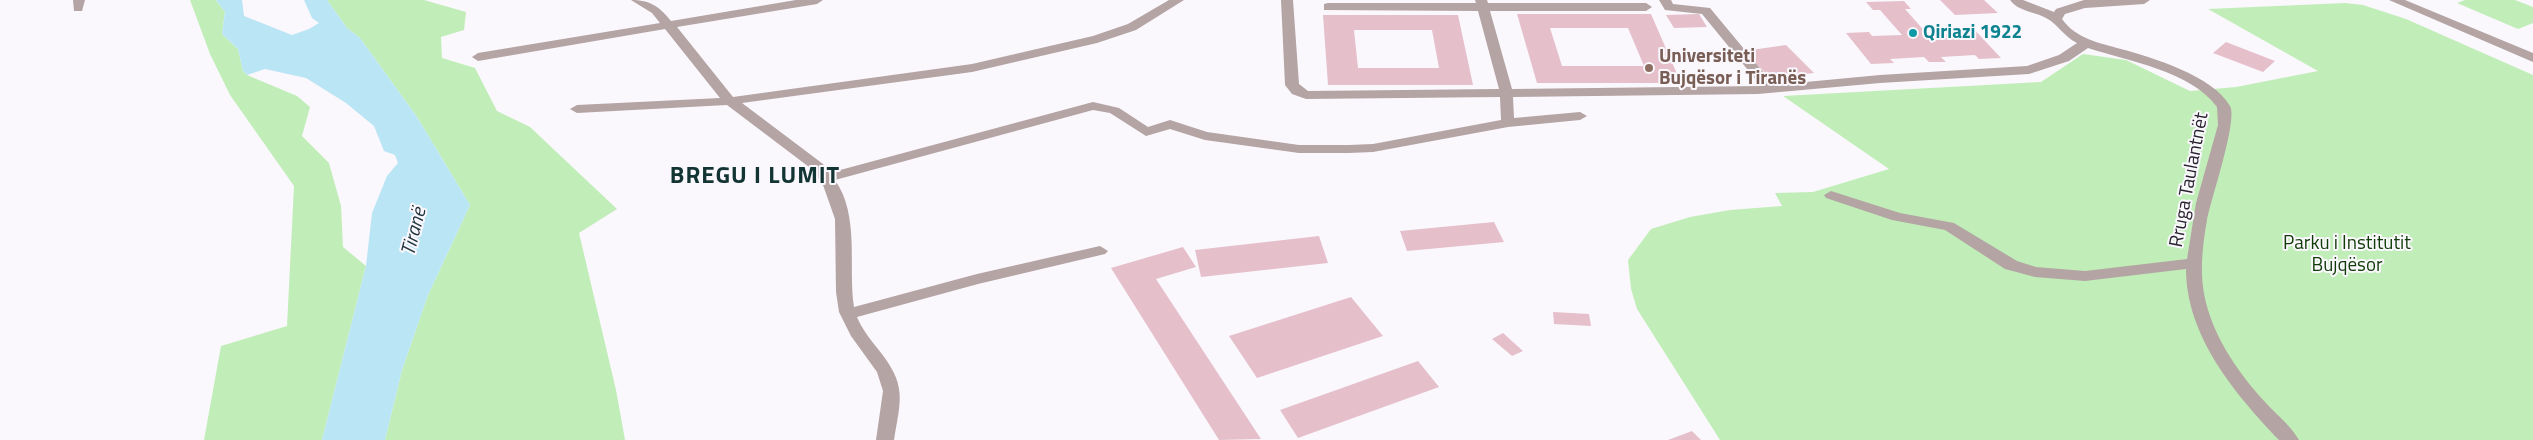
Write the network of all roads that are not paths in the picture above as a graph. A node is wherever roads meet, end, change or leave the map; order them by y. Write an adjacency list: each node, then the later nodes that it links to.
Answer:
1 (637, 0): 13 (street)
2 (817, 0): 13 (street)
3 (1178, 0): 19 (street)
4 (1287, 0): 18 (street)
5 (1665, 0): 17 (street)
6 (2016, 0): 12 (street, Rruga Taulantnët)
7 (2144, 0): 12 (street)
8 (2395, 0): 16 (street)
9 (1482, 4): 10 (street); 11 (street); 18 (street)
10 (1328, 7)
11 (1646, 7)
12 (2056, 19): 14 (street, Rruga Taulantnët)
13 (668, 24): 15 (street); 19 (street)
14 (2086, 43): 17 (street); 26 (street, Rruga Taulantnët)
15 (478, 57)
16 (2533, 58)
17 (1770, 88): 18 (street)
18 (1506, 92): 22 (street)
19 (730, 101): 20 (street); 23 (street)
20 (577, 109)
21 (1580, 116): 22 (street)
22 (1508, 124): 23 (street)
23 (827, 178): 27 (street)
24 (1831, 195): 26 (street)
25 (1100, 251): 27 (street)
26 (2194, 262): 29 (street, Rruga Taulantnët)
27 (848, 314): 28 (street)
28 (885, 440)
29 (2290, 440)

